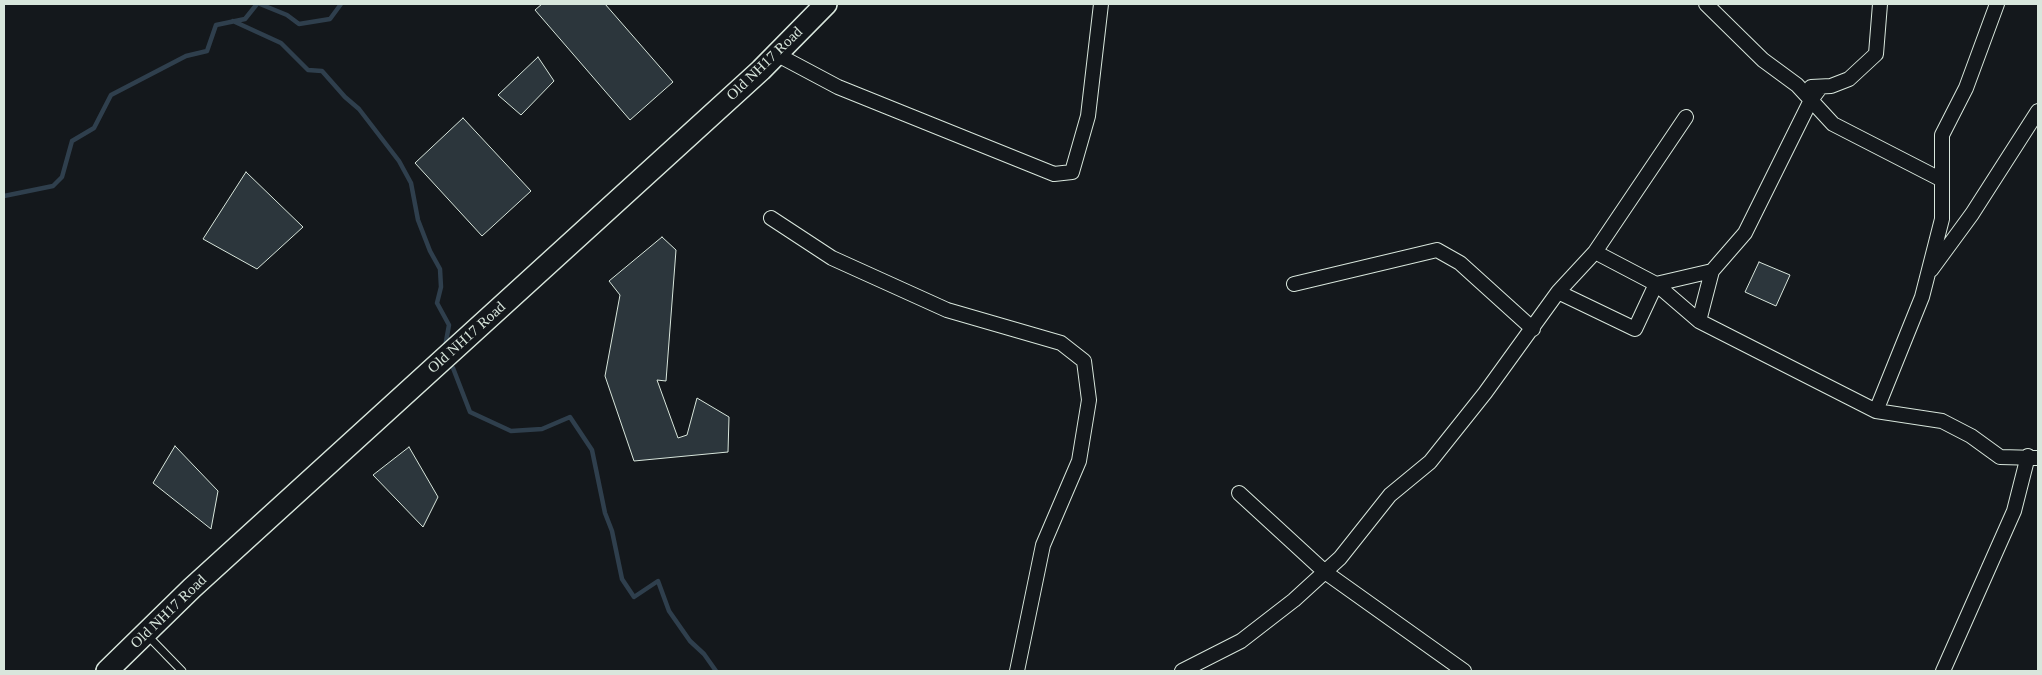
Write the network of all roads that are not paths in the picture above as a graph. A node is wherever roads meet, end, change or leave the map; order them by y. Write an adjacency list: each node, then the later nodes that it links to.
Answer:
1 (826, 4): 6 (main road, Old NH17 Road)
2 (1101, 4): 6 (street)
3 (1880, 4): 8 (street)
4 (1997, 4): 12 (street)
5 (1714, 6): 7 (street)
6 (776, 54): 26 (main road, Old NH17 Road)
7 (1797, 85): 8 (street); 9 (street)
8 (1820, 88): 9 (street)
9 (1811, 100): 12 (street); 15 (street)
10 (2038, 111): 16 (street)
11 (1686, 116): 14 (street)
12 (1942, 180): 16 (street)
13 (771, 218): 29 (street)
14 (1595, 252): 18 (street); 19 (street)
15 (1712, 272): 18 (street); 20 (street)
16 (1928, 274): 22 (street)
17 (1294, 284): 21 (street)
18 (1656, 284): 19 (street); 20 (street)
19 (1558, 292): 21 (street)
20 (1699, 322): 22 (street)
21 (1533, 329): 25 (street)
22 (1876, 411): 23 (street)
23 (2033, 457): 32 (street)
24 (1239, 493): 25 (street)
25 (1325, 572): 30 (street); 31 (street)
26 (146, 634): 27 (main road, Old NH17 Road); 28 (lane)
27 (107, 671)
28 (182, 671)
29 (1018, 671)
30 (1182, 671)
31 (1464, 671)
32 (1943, 671)

